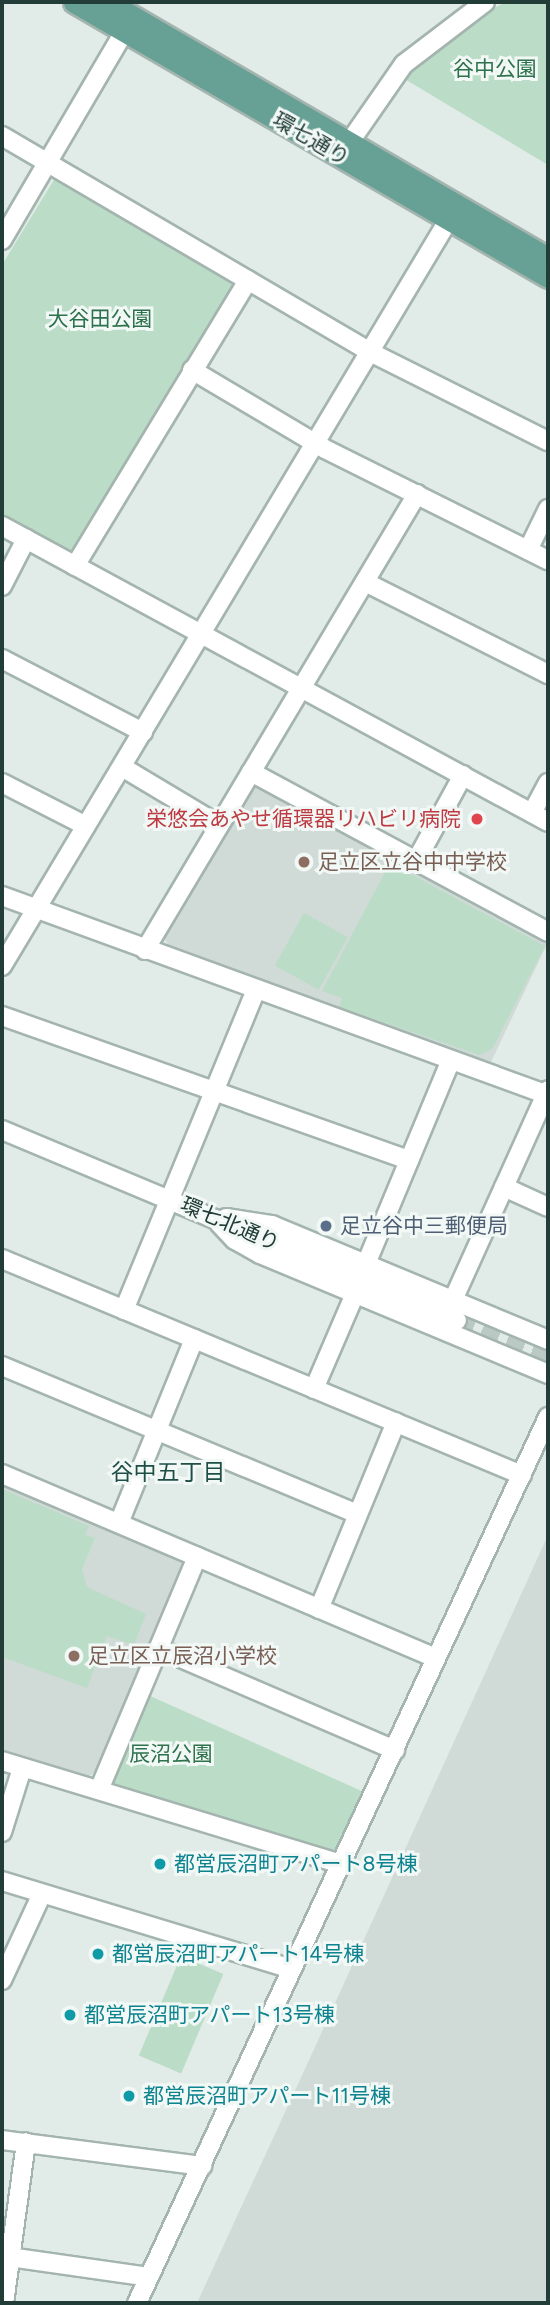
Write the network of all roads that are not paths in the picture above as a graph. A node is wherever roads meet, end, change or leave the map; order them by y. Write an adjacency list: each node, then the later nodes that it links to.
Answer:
1 (74, 2): 4 (main road, 環七通り)
2 (108, 2): 4 (main road, 環七通り)
3 (478, 3): 6 (street)
4 (133, 17): 6 (main road, 環七通り); 7 (street); 8 (main road, 環七通り)
5 (2, 136): 7 (street)
6 (349, 143): 8 (main road, 環七通り)
7 (49, 164): 9 (street); 12 (street)
8 (453, 212): 10 (main road, 環七通り); 11 (main road, 環七通り); 13 (street)
9 (2, 240)
10 (548, 258)
11 (548, 277)
12 (248, 280): 13 (street); 14 (street)
13 (370, 352): 15 (street); 16 (street)
14 (192, 370): 16 (street); 23 (street)
15 (548, 441)
16 (316, 443): 17 (street); 26 (street)
17 (417, 494): 21 (street); 24 (street)
18 (548, 509): 21 (street)
19 (2, 526): 20 (street)
20 (26, 539): 23 (street); 25 (street)
21 (528, 550): 22 (street)
22 (548, 560)
23 (75, 566): 26 (street)
24 (365, 582): 28 (street); 29 (street)
25 (2, 586)
26 (201, 635): 29 (street); 30 (street)
27 (2, 659): 30 (street)
28 (548, 674)
29 (301, 688): 32 (street); 33 (street)
30 (143, 732): 31 (street)
31 (122, 767): 37 (street); 38 (street)
32 (251, 772): 37 (street); 39 (street)
33 (463, 775): 36 (street); 39 (street)
34 (2, 783): 38 (street)
35 (548, 783): 36 (street)
36 (540, 817)
37 (219, 825): 43 (street)
38 (86, 826): 41 (street)
39 (416, 861): 42 (street)
40 (2, 896): 41 (street)
41 (35, 910): 43 (street); 44 (street)
42 (548, 932)
43 (145, 950): 45 (street)
44 (2, 966)
45 (256, 990): 47 (street); 48 (street)
46 (2, 1016): 48 (street)
47 (451, 1060): 49 (street); 51 (street)
48 (215, 1092): 51 (street); 53 (street)
49 (548, 1093): 52 (street)
50 (2, 1130): 53 (street, 環七北通り)
51 (409, 1160): 57 (street)
52 (504, 1187): 54 (street); 59 (street)
53 (167, 1198): 55 (street, 環七北通り); 60 (street)
54 (548, 1207)
55 (214, 1218): 57 (street); 58 (street); 61 (street, 環七北通り)
56 (2, 1259): 60 (street)
57 (366, 1264): 59 (street)
58 (355, 1294): 65 (street); 66 (street)
59 (453, 1300): 63 (street)
60 (124, 1310): 62 (street)
61 (457, 1320)
62 (194, 1339): 66 (street); 69 (street)
63 (548, 1340)
64 (2, 1366): 69 (street)
65 (548, 1374)
66 (314, 1389): 68 (street)
67 (548, 1418): 71 (street)
68 (396, 1422): 71 (street); 72 (street)
69 (158, 1430): 72 (street); 73 (street)
70 (2, 1474): 73 (street)
71 (522, 1475): 77 (street)
72 (358, 1514): 75 (street)
73 (119, 1523): 74 (street)
74 (197, 1557): 75 (street); 76 (street)
75 (318, 1609): 77 (street)
76 (160, 1649): 78 (street); 81 (street)
77 (435, 1658): 78 (street)
78 (395, 1750): 83 (street)
79 (2, 1762): 80 (street)
80 (22, 1768): 81 (street); 82 (street)
81 (99, 1790): 83 (street)
82 (2, 1832)
83 (341, 1864): 86 (street)
84 (2, 1881): 85 (street)
85 (42, 1894): 86 (street); 87 (street)
86 (289, 1968): 90 (street)
87 (2, 1980)
88 (2, 2140): 89 (street)
89 (26, 2143): 90 (street); 91 (street)
90 (198, 2165): 92 (street)
91 (6, 2256): 92 (street); 93 (street)
92 (149, 2277): 94 (street)
93 (4, 2303)
94 (137, 2303)

